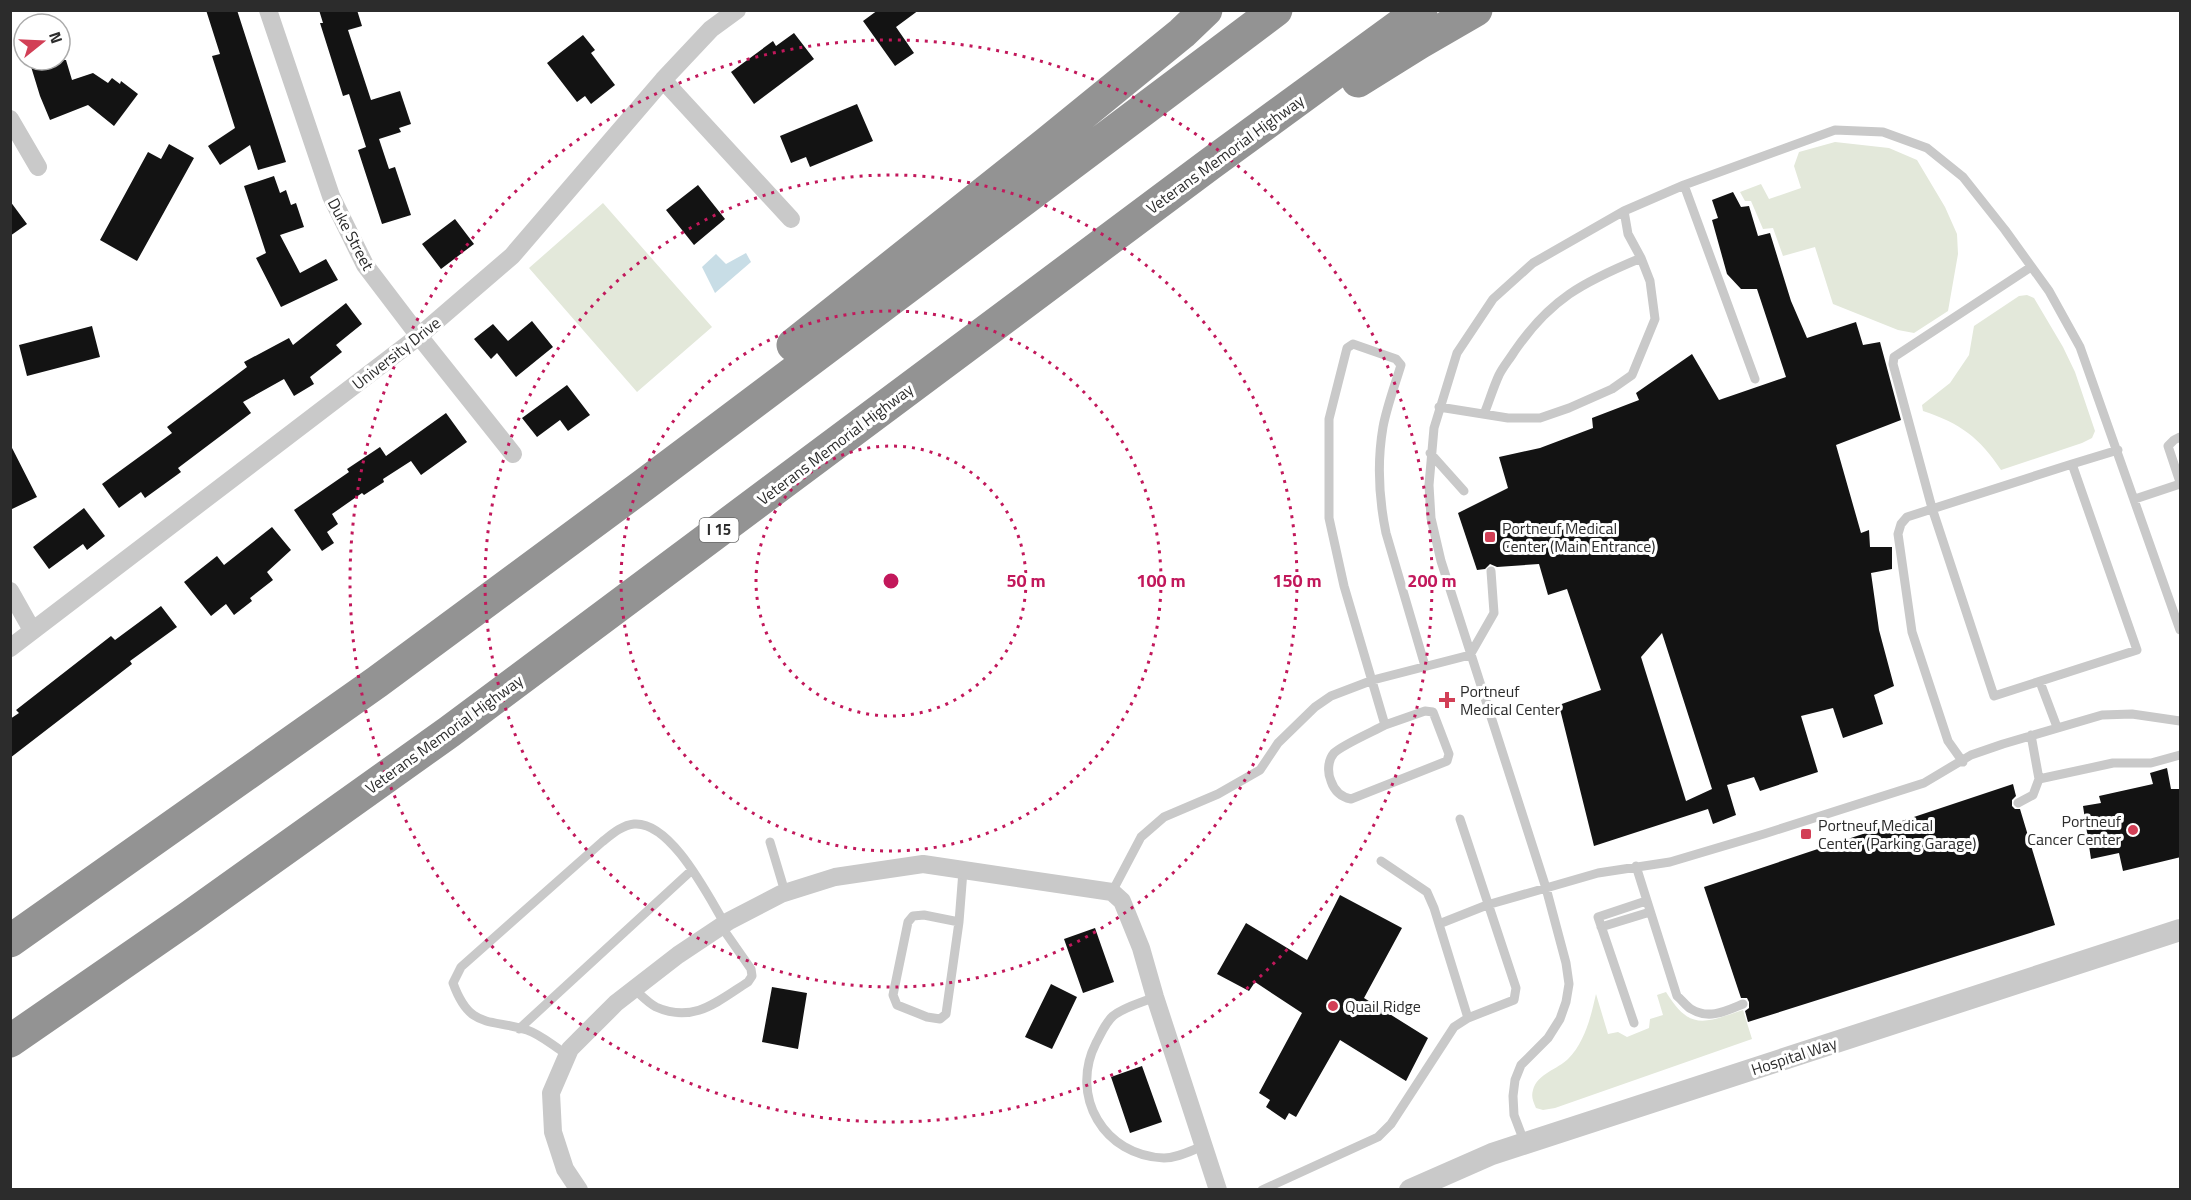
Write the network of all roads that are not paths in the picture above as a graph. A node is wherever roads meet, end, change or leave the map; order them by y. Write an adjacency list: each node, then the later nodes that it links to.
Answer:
1 (268, 10): 16 (street, Duke Street)
2 (737, 10): 7 (street, University Drive)
3 (1206, 10): 26 (highway)
4 (1276, 10): 26 (highway)
5 (1421, 10): 9 (highway, Veterans Memorial Highway / I 15)
6 (1476, 10): 9 (highway)
7 (663, 80): 13 (street); 16 (street, University Drive)
8 (10, 119): 10 (street)
9 (1210, 164): 71 (highway, Veterans Memorial Highway / I 15)
10 (38, 167)
11 (1684, 185): 12 (lane); 15 (lane); 17 (lane)
12 (1624, 211): 14 (lane); 18 (lane)
13 (791, 219)
14 (1641, 258): 19 (lane); 19 (lane)
15 (2031, 267): 21 (lane); 29 (lane)
16 (419, 336): 23 (street, Duke Street); 32 (street, University Drive)
17 (1755, 380)
18 (1439, 407): 19 (lane); 22 (lane)
19 (1484, 414)
20 (2181, 437): 25 (lane)
21 (2118, 450): 24 (lane); 28 (lane)
22 (1430, 453): 27 (lane); 35 (lane)
23 (513, 454)
24 (2072, 464): 29 (lane); 38 (lane)
25 (2181, 483): 28 (lane)
26 (645, 484): 64 (highway)
27 (1464, 491)
28 (2135, 499): 33 (lane)
29 (1932, 508): 38 (lane); 44 (lane)
30 (1491, 571): 35 (lane)
31 (10, 591): 32 (street)
32 (32, 630): 34 (street, University Drive)
33 (2181, 630)
34 (10, 648)
35 (1470, 654): 36 (lane); 53 (lane)
36 (1425, 666): 37 (lane); 37 (lane)
37 (1373, 680): 40 (lane); 55 (lane)
38 (2040, 682): 41 (lane)
39 (2181, 721): 41 (lane)
40 (1385, 725): 40 (lane)
41 (2057, 728): 42 (lane)
42 (2031, 735): 44 (lane); 45 (lane)
43 (2181, 756): 45 (lane)
44 (1963, 762): 50 (lane)
45 (2039, 779): 46 (lane)
46 (2018, 803)
47 (1460, 819): 57 (lane)
48 (770, 842): 54 (lane)
49 (1381, 861): 60 (lane)
50 (1636, 866): 53 (lane); 56 (lane)
51 (692, 870): 61 (lane); 70 (lane); 70 (lane)
52 (963, 871): 54 (street); 55 (street); 59 (lane)
53 (1546, 888): 57 (lane); 73 (lane)
54 (785, 892): 61 (street)
55 (1112, 892): 66 (street)
56 (1646, 901): 58 (lane); 62 (lane)
57 (1487, 904): 60 (lane); 68 (lane)
58 (1650, 912): 62 (lane); 67 (lane)
59 (959, 922): 59 (lane)
60 (1439, 924): 68 (lane)
61 (723, 925): 65 (street); 65 (lane)
62 (1601, 927): 69 (lane)
63 (2181, 930): 73 (street, Hospital Way)
64 (10, 941)
65 (634, 989): 72 (street)
66 (1155, 997): 74 (street); 74 (lane)
67 (1743, 1004)
68 (1468, 1018): 77 (lane)
69 (1634, 1023)
70 (519, 1029): 72 (lane)
71 (10, 1041)
72 (568, 1055): 75 (street)
73 (1525, 1144): 78 (street, Hospital Way)
74 (1203, 1146): 76 (street)
75 (579, 1190)
76 (1218, 1190)
77 (1262, 1190)
78 (1410, 1190)

